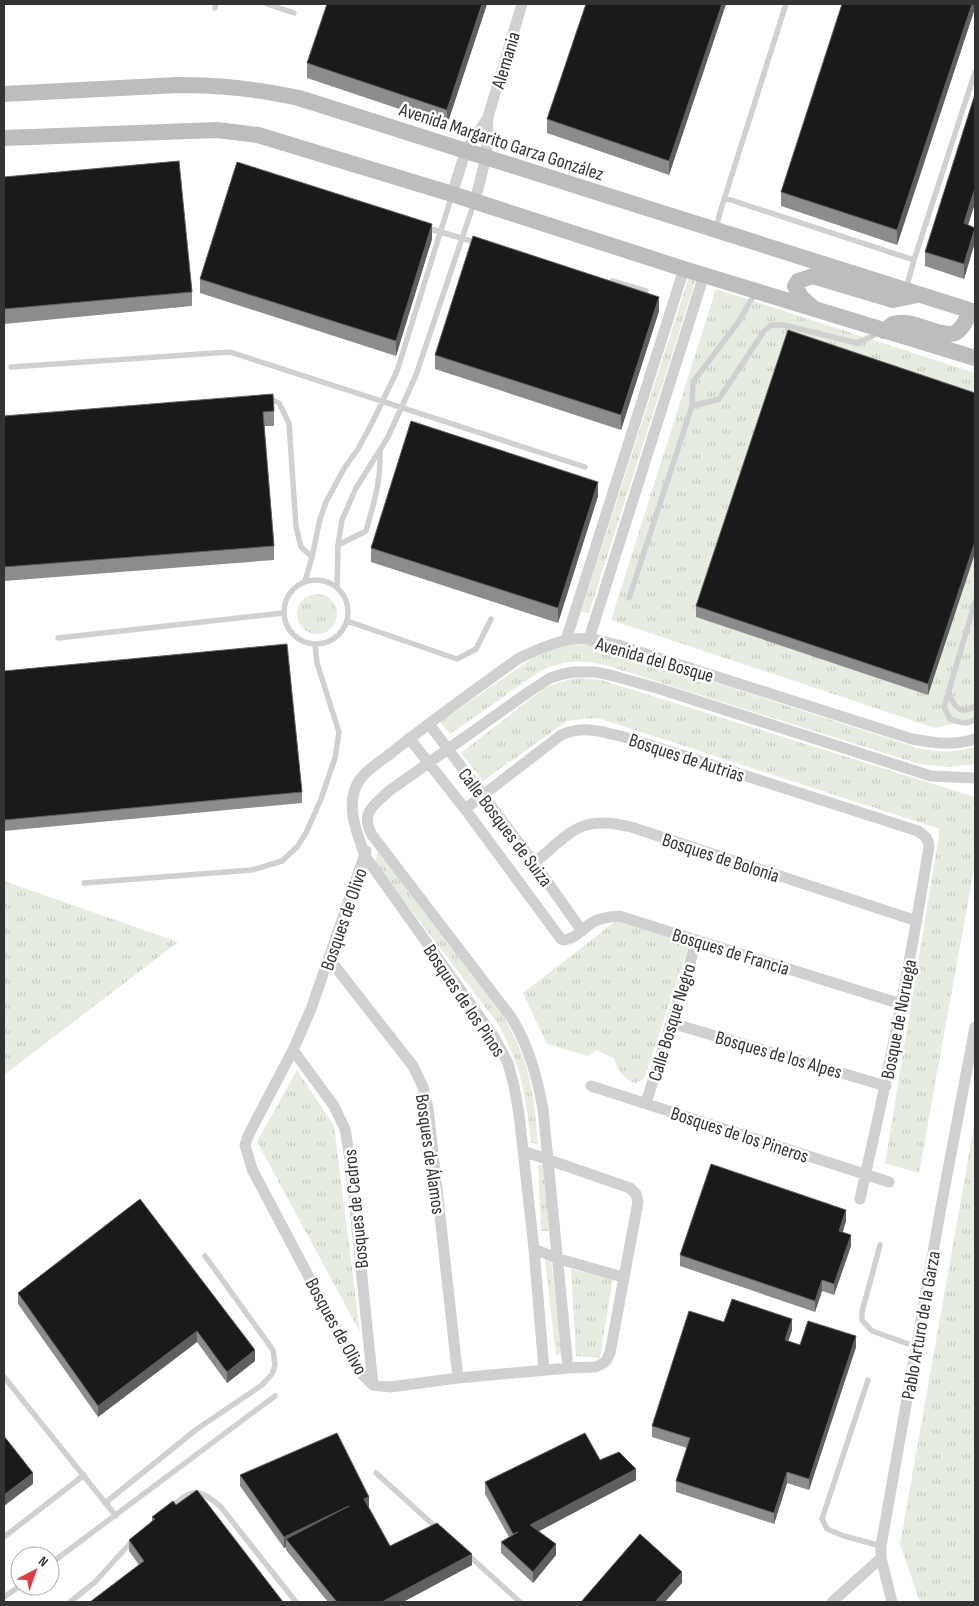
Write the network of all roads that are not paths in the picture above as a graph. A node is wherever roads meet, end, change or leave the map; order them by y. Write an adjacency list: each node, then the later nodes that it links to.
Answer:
1 (267, 4): 4 (lane)
2 (522, 4): 7 (street, Alemania)
3 (786, 4): 12 (lane)
4 (294, 13)
5 (975, 72): 19 (lane)
6 (4, 94): 9 (main road, Avenida Margarito Garza González)
7 (488, 117): 9 (street, Alemania); 10 (street, Alemania)
8 (4, 138): 11 (main road)
9 (466, 150): 10 (main road, Avenida Margarito Garza González); 11 (street, Alemania)
10 (486, 157): 13 (street, Alemania); 15 (main road, Avenida Margarito Garza González)
11 (452, 194): 13 (main road); 16 (lane)
12 (724, 198): 15 (lane); 19 (lane)
13 (475, 201): 17 (lane); 20 (main road)
14 (421, 226): 16 (lane)
15 (716, 231): 25 (main road, Avenida Margarito Garza González)
16 (440, 232): 17 (lane); 32 (lane)
17 (462, 238): 18 (lane); 34 (lane)
18 (480, 244)
19 (914, 260): 25 (lane)
20 (684, 269): 21 (main road); 48 (street)
21 (704, 275): 24 (main road); 47 (street)
22 (609, 281): 23 (lane)
23 (646, 291)
24 (756, 291): 26 (main road); 33 (lane)
25 (912, 292): 26 (main road); 27 (main road, Avenida Margarito Garza González)
26 (814, 310): 28 (main road)
27 (973, 310): 28 (main road)
28 (884, 331): 29 (main road); 33 (lane)
29 (975, 358)
30 (10, 367): 32 (lane)
31 (261, 396): 38 (lane)
32 (382, 401): 34 (lane); 38 (lane)
33 (692, 406): 41 (lane)
34 (402, 408): 35 (lane); 36 (lane)
35 (380, 451): 37 (lane); 37 (lane)
36 (585, 467)
37 (338, 545): 40 (lane)
38 (312, 557): 39 (lane)
39 (305, 581): 40 (lane); 43 (lane)
40 (337, 587): 45 (lane)
41 (629, 598)
42 (975, 602): 50 (lane)
43 (284, 613): 46 (lane); 49 (lane)
44 (491, 619): 45 (lane)
45 (347, 621): 49 (lane)
46 (58, 638)
47 (590, 639): 48 (street, Avenida del Bosque); 55 (street, Avenida del Bosque)
48 (566, 640): 53 (street, Avenida del Bosque)
49 (315, 644): 67 (lane)
50 (948, 691): 51 (lane); 52 (lane)
51 (975, 706)
52 (975, 719)
53 (429, 724): 54 (street, Avenida del Bosque); 56 (street, Calle Bosques de Suiza)
54 (409, 738): 57 (street, Calle Bosques de Suiza); 60 (street, Avenida del Bosque)
55 (975, 739)
56 (447, 748): 57 (street, Avenida del Bosque); 58 (street, Avenida del Bosque); 59 (street, Calle Bosques de Suiza)
57 (428, 762): 61 (street, Calle Bosques de Suiza); 62 (street, Avenida del Bosque)
58 (975, 778)
59 (482, 794): 61 (street, Bosques de Autrias); 64 (street, Bosques de Autrias); 66 (street, Calle Bosques de Suiza)
60 (353, 798): 65 (street, Bosques de los Pinos)
61 (465, 809): 70 (street, Calle Bosques de Suiza)
62 (366, 817): 63 (street, Bosques de los Pinos)
63 (372, 835): 65 (street, Bosques de Olivo); 81 (street, Bosques de los Pinos)
64 (926, 838): 68 (street, Bosque de Noruega)
65 (365, 856): 72 (street, Bosques de Olivo); 80 (street, Bosques de los Pinos)
66 (534, 863): 68 (street, Bosques de Bolonia); 69 (street, Calle Bosques de Suiza)
67 (84, 883)
68 (917, 921): 73 (street, Bosque de Noruega)
69 (582, 931): 70 (street, Bosques de Francia); 71 (street, Bosques de Francia)
70 (564, 940)
71 (697, 940): 73 (street, Bosques de Francia); 74 (street, Calle Bosque Negro)
72 (330, 960): 76 (street, Bosques de Olivo); 94 (street, Bosques de Álamos)
73 (901, 1004): 78 (street, Bosque de Noruega)
74 (671, 1023): 78 (street, Bosques de los Alpes); 79 (street, Calle Bosque Negro)
75 (975, 1027): 90 (street, Pablo Arturo de la Garza)
76 (293, 1050): 96 (street, Bosques de Cedros); 96 (street, Bosques de Olivo)
77 (591, 1086): 79 (street, Bosques de los Pineros)
78 (886, 1086): 82 (street, Bosque de Noruega)
79 (646, 1103): 82 (street, Bosques de los Pineros)
80 (523, 1151): 81 (street, Bosques de Olivo); 86 (street, Bosques de los Pinos)
81 (548, 1160): 88 (street, Bosques de los Pinos); 89 (street, Bosques de Olivo)
82 (866, 1174): 83 (street, Bosques de los Pineros); 84 (street, Bosque de Noruega)
83 (889, 1182)
84 (860, 1199)
85 (880, 1246): 90 (lane)
86 (534, 1248): 88 (street); 92 (street, Bosques de los Pinos)
87 (205, 1256): 100 (lane)
88 (559, 1259): 89 (street); 91 (street, Bosques de los Pinos)
89 (623, 1277): 91 (street, Bosques de Olivo)
90 (917, 1347): 106 (street, Pablo Arturo de la Garza)
91 (568, 1368): 92 (street, Bosques de Olivo)
92 (544, 1370): 94 (street, Bosques de Olivo)
93 (4, 1377): 99 (lane)
94 (458, 1378): 96 (street, Bosques de Olivo)
95 (868, 1380): 106 (lane)
96 (373, 1384)
97 (275, 1396): 102 (lane)
98 (376, 1473): 105 (lane)
99 (84, 1475): 100 (lane); 104 (lane)
100 (105, 1503): 102 (lane)
101 (165, 1512): 111 (lane)
102 (116, 1516): 108 (lane)
103 (138, 1536): 110 (lane)
104 (4, 1537)
105 (448, 1538)
106 (881, 1546): 109 (street, Pablo Arturo de la Garza)
107 (462, 1550): 112 (lane)
108 (60, 1557)
109 (881, 1558): 113 (street); 114 (street, Pablo Arturo de la Garza)
110 (70, 1602)
111 (296, 1602)
112 (520, 1602)
113 (832, 1602)
114 (892, 1602)

